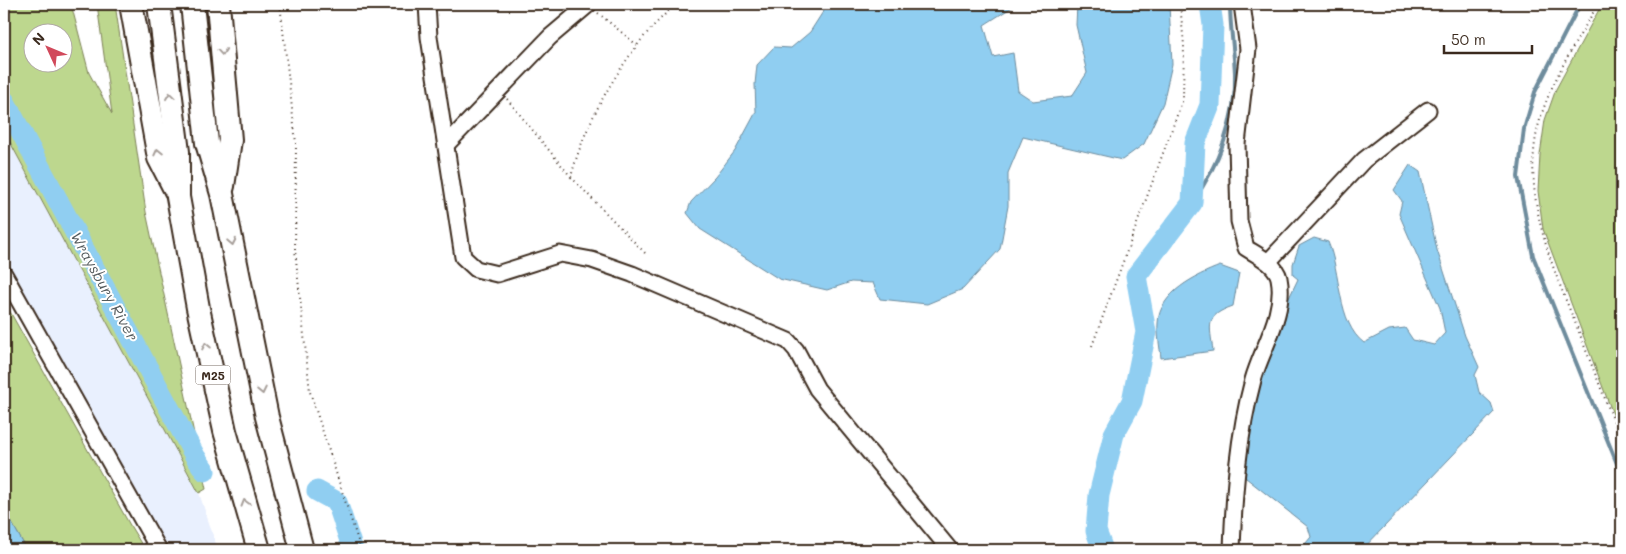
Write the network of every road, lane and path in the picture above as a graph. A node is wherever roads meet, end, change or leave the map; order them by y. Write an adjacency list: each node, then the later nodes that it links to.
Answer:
1 (131, 4): 18 (highway, M25, one-way to 1)
2 (160, 4): 18 (highway, M25, one-way to 2)
3 (192, 4): 17 (highway)
4 (218, 4): 17 (highway, one-way to 17)
5 (280, 4): 27 (path)
6 (427, 4): 15 (lane)
7 (589, 4): 12 (path); 13 (lane)
8 (675, 4): 12 (path)
9 (1180, 4): 22 (path)
10 (1242, 4): 20 (lane)
11 (1598, 4): 23 (path)
12 (637, 45): 16 (path)
13 (500, 90): 15 (lane); 16 (path)
14 (1428, 110): 20 (lane)
15 (446, 145): 28 (lane)
16 (571, 177): 19 (path)
17 (222, 194): 26 (highway, one-way to 26)
18 (178, 196): 25 (highway, M25, one-way to 18)
19 (645, 253)
20 (1268, 262): 29 (lane)
21 (4, 274): 24 (lane)
22 (1092, 346)
23 (1622, 442)
24 (159, 550)
25 (259, 550)
26 (302, 550)
27 (361, 550)
28 (950, 550)
29 (1232, 550)

